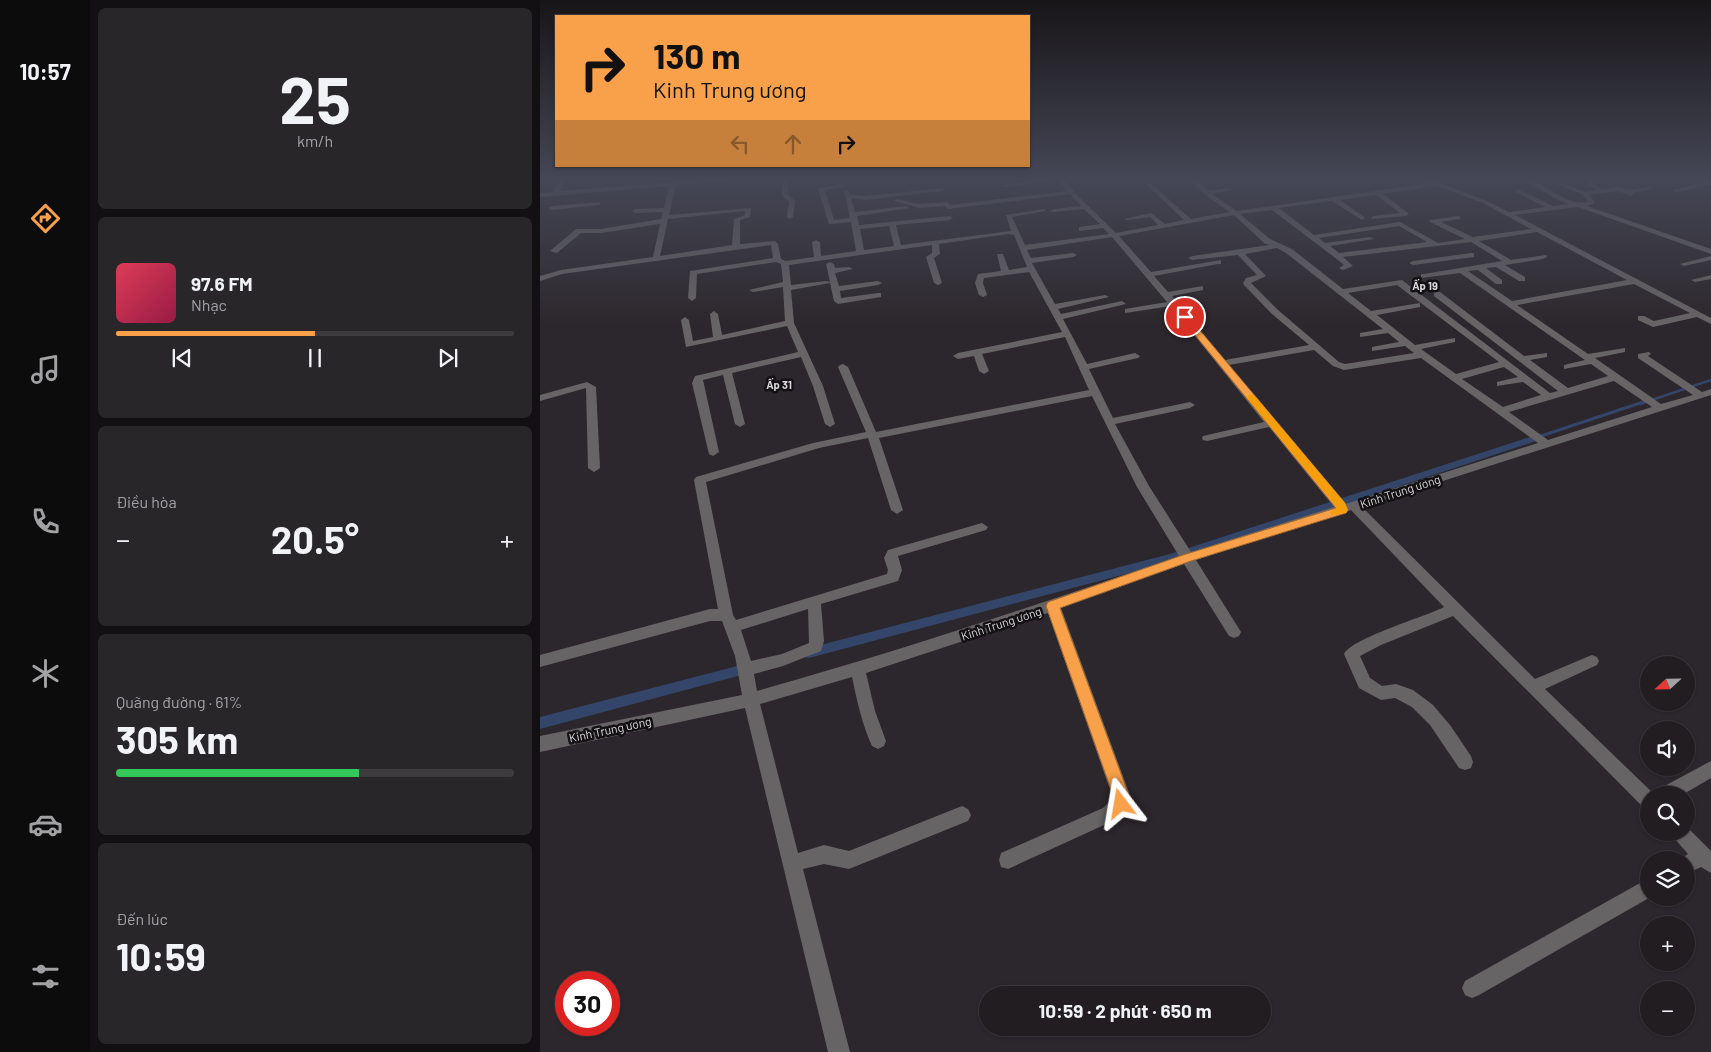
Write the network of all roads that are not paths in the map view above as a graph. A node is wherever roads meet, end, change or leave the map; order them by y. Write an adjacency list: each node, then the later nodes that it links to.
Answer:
1 (618, 227): 35 (street)
2 (663, 227): 45 (street)
3 (737, 227): 32 (street)
4 (855, 227): 36 (street)
5 (893, 227): 29 (street)
6 (1014, 227): 19 (street)
7 (1096, 227): 17 (street)
8 (1105, 227): 20 (street)
9 (1164, 227): 20 (street)
10 (1252, 227): 30 (street)
11 (1299, 227): 21 (street)
12 (1376, 227): 21 (street)
13 (1408, 227): 27 (street)
14 (1446, 227): 23 (street)
15 (1532, 227): 18 (street)
16 (1639, 227): 31 (street)
17 (1082, 229)
18 (1538, 230): 23 (street); 68 (street)
19 (1014, 232): 24 (street); 33 (street)
20 (1114, 236): 33 (street); 62 (street)
21 (1312, 237): 28 (street)
22 (1370, 239): 28 (street)
23 (1471, 240): 26 (street); 51 (street)
24 (935, 241): 29 (street); 72 (street)
25 (816, 242): 46 (street)
26 (1451, 243): 27 (street); 41 (street)
27 (1431, 244): 40 (street)
28 (1323, 245): 40 (street)
29 (898, 246): 36 (street)
30 (1277, 246): 38 (street); 77 (street)
31 (1693, 246): 34 (street); 37 (street)
32 (736, 247): 45 (street); 49 (street)
33 (1022, 248): 55 (street)
34 (1684, 248)
35 (554, 250)
36 (860, 251): 42 (street)
37 (1711, 252)
38 (1240, 253): 47 (street); 102 (street)
39 (1073, 255): 55 (street)
40 (1337, 255): 57 (street)
41 (1471, 255): 52 (street); 56 (street)
42 (828, 256): 46 (street); 60 (street)
43 (1000, 256): 61 (street)
44 (1542, 257): 51 (street)
45 (656, 258): 65 (street)
46 (818, 258): 49 (street)
47 (1192, 258)
48 (1711, 258): 54 (street)
49 (781, 261): 73 (street); 83 (street)
50 (1218, 262): 62 (street)
51 (1509, 262): 53 (street)
52 (1413, 263)
53 (1497, 264): 56 (street); 66 (street)
54 (1684, 264)
55 (1030, 265): 61 (street); 87 (street)
56 (1483, 266): 59 (street); 69 (street)
57 (1343, 268)
58 (849, 269): 60 (street)
59 (1462, 270): 63 (street); 85 (street)
60 (831, 271): 75 (street)
61 (1006, 272): 80 (street)
62 (1149, 275): 81 (street)
63 (1424, 276)
64 (1711, 277): 67 (street)
65 (540, 279)
66 (1522, 279)
67 (1695, 280)
68 (1635, 281): 85 (street); 90 (street)
69 (1499, 282)
70 (826, 283): 73 (street)
71 (878, 283): 75 (street)
72 (938, 283)
73 (787, 286): 76 (street); 95 (street)
74 (1200, 288): 81 (street)
75 (835, 289): 79 (street)
76 (753, 290)
77 (1340, 292): 89 (street); 115 (street)
78 (1437, 294): 112 (street)
79 (878, 295)
80 (983, 295)
81 (1166, 295): 84 (street)
82 (1105, 297): 87 (street)
83 (692, 298)
84 (1173, 303): 91 (street); 114 (street)
85 (1510, 304): 113 (street)
86 (1417, 305): 89 (street)
87 (1053, 306): 91 (street)
88 (714, 314): 99 (street)
89 (1369, 314): 96 (street)
90 (1698, 314): 92 (street); 94 (street)
91 (1058, 317): 97 (street)
92 (1641, 318)
93 (685, 320): 99 (street)
94 (1711, 321)
95 (790, 323): 99 (street); 106 (street)
96 (1390, 330): 98 (street); 101 (street)
97 (1067, 334): 105 (street); 117 (street)
98 (1364, 335)
99 (718, 338)
100 (1452, 340): 101 (street)
101 (1410, 346): 103 (street); 108 (street)
102 (1316, 347): 108 (street); 114 (street)
103 (1375, 349)
104 (1622, 350): 113 (street)
105 (977, 352): 110 (street); 119 (street)
106 (803, 354): 120 (street); 136 (street)
107 (1646, 354): 127 (street)
108 (1422, 355): 121 (street)
109 (1544, 355): 112 (street)
110 (958, 356)
111 (1135, 356): 117 (street)
112 (1523, 359): 126 (street)
113 (1590, 359): 118 (street); 123 (street)
114 (1223, 363): 134 (street)
115 (1507, 363): 121 (street); 122 (street)
116 (843, 367): 137 (street)
117 (1084, 367): 125 (street)
118 (1566, 367)
119 (984, 371)
120 (726, 372): 135 (street); 140 (street)
121 (1454, 378): 132 (street)
122 (1526, 378): 124 (street); 128 (street)
123 (1616, 378): 126 (street); 131 (street)
124 (1501, 384)
125 (1096, 392): 133 (street); 137 (street)
126 (1566, 392): 128 (street)
127 (1702, 392): 131 (street, Kinh Trung ương)
128 (1547, 397): 132 (street)
129 (540, 398): 141 (street)
130 (1190, 405): 133 (street)
131 (1658, 406): 139 (street, Kinh Trung ương)
132 (1502, 412): 139 (street)
133 (1110, 422): 145 (street)
134 (1272, 423): 138 (street); 142 (street)
135 (740, 424)
136 (830, 424)
137 (872, 435): 143 (street); 149 (street)
138 (1206, 438)
139 (1542, 440): 142 (street, Kinh Trung ương)
140 (712, 452)
141 (594, 468)
142 (1344, 506): 145 (street, Kinh Trung ương); 148 (street)
143 (897, 510)
144 (982, 527): 146 (street)
145 (1184, 553): 147 (street, Kinh Trung ương); 150 (street)
146 (814, 601): 149 (street); 154 (street)
147 (1053, 606): 153 (street, Kinh Trung ương); 164 (street)
148 (1454, 609): 155 (street); 158 (street)
149 (730, 621): 151 (street); 154 (street)
150 (1234, 632)
151 (540, 661)
152 (1592, 661): 155 (street)
153 (858, 668): 154 (street, Kinh Trung ương); 156 (street)
154 (749, 686): 157 (street, Kinh Trung ương); 166 (street)
155 (1533, 687): 161 (street)
156 (878, 741)
157 (540, 744)
158 (1465, 762)
159 (1711, 769): 160 (street)
160 (1681, 786)
161 (1640, 792)
162 (962, 815): 166 (street)
163 (1689, 841): 165 (street)
164 (1008, 860)
165 (1707, 860)
166 (793, 864): 169 (street)
167 (1640, 892): 168 (street)
168 (1472, 988)
169 (839, 1052)

